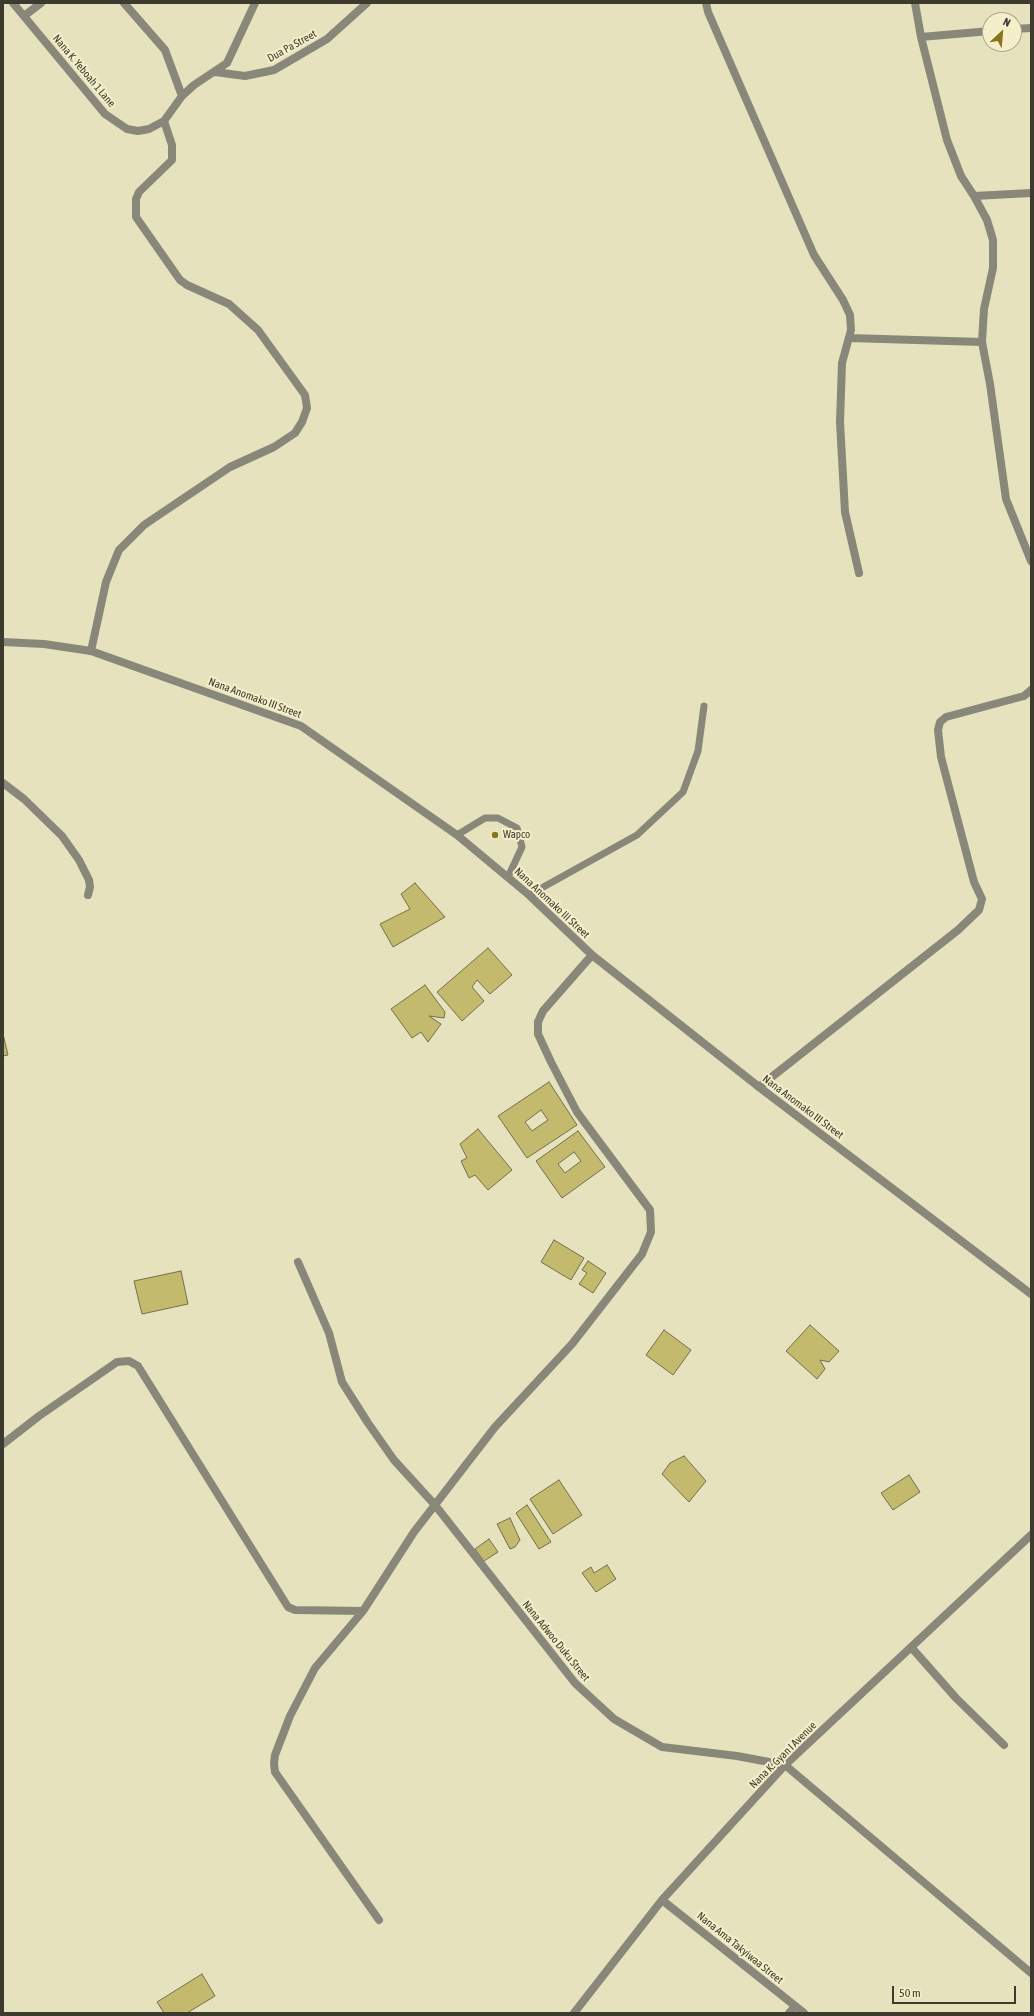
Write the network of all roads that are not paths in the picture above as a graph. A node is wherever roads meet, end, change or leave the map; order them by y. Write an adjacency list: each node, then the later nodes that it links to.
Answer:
1 (13, 3): 8 (street, Nana K. Yeboah 1 Lane)
2 (41, 3): 8 (street)
3 (124, 3): 12 (street)
4 (255, 3): 11 (street, Nana K. Yeboah 1 Lane)
5 (367, 3): 11 (street, Dua Pa Street)
6 (706, 3): 16 (street)
7 (915, 3): 10 (street)
8 (24, 16): 13 (street, Nana K. Yeboah 1 Lane)
9 (982, 32): 10 (street)
10 (921, 37): 15 (street)
11 (215, 72): 12 (street, Nana K. Yeboah 1 Lane)
12 (182, 96): 13 (street, Nana K. Yeboah 1 Lane)
13 (164, 121): 21 (street)
14 (1031, 193): 15 (street)
15 (974, 196): 17 (street)
16 (849, 338): 17 (street); 19 (street)
17 (982, 342): 18 (street)
18 (1031, 561)
19 (859, 573)
20 (3, 642): 21 (street, Nana Anomako III Street)
21 (91, 651): 25 (street, Nana Anomako III Street)
22 (1031, 690): 30 (street)
23 (704, 706): 28 (lane)
24 (3, 784): 27 (street)
25 (458, 835): 26 (street, Nana Anomako III Street); 26 (lane)
26 (508, 877): 28 (street, Nana Anomako III Street)
27 (88, 895)
28 (529, 895): 29 (street, Nana Anomako III Street)
29 (592, 955): 30 (street, Nana Anomako III Street); 34 (street)
30 (759, 1086): 32 (street, Nana Anomako III Street)
31 (298, 1262): 34 (street, Nana Adwoo Duku Street)
32 (1031, 1294)
33 (3, 1444): 36 (street)
34 (435, 1505): 36 (street); 39 (street, Nana Adwoo Duku Street)
35 (1031, 1535): 37 (street, Nana K. Gyan I Avenue)
36 (363, 1611): 41 (street)
37 (911, 1647): 38 (street); 39 (street, Nana K. Gyan I Avenue)
38 (1004, 1746)
39 (785, 1765): 40 (street, Nana K. Gyan I Avenue); 42 (street)
40 (662, 1900): 43 (street, Nana Ama Takyiwaa Street); 44 (street, Nana K. Gyan I Avenue)
41 (379, 1920)
42 (1031, 1973)
43 (795, 2006): 45 (street); 46 (street, Nana Ama Takyiwaa Street)
44 (574, 2013)
45 (789, 2013)
46 (804, 2013)

